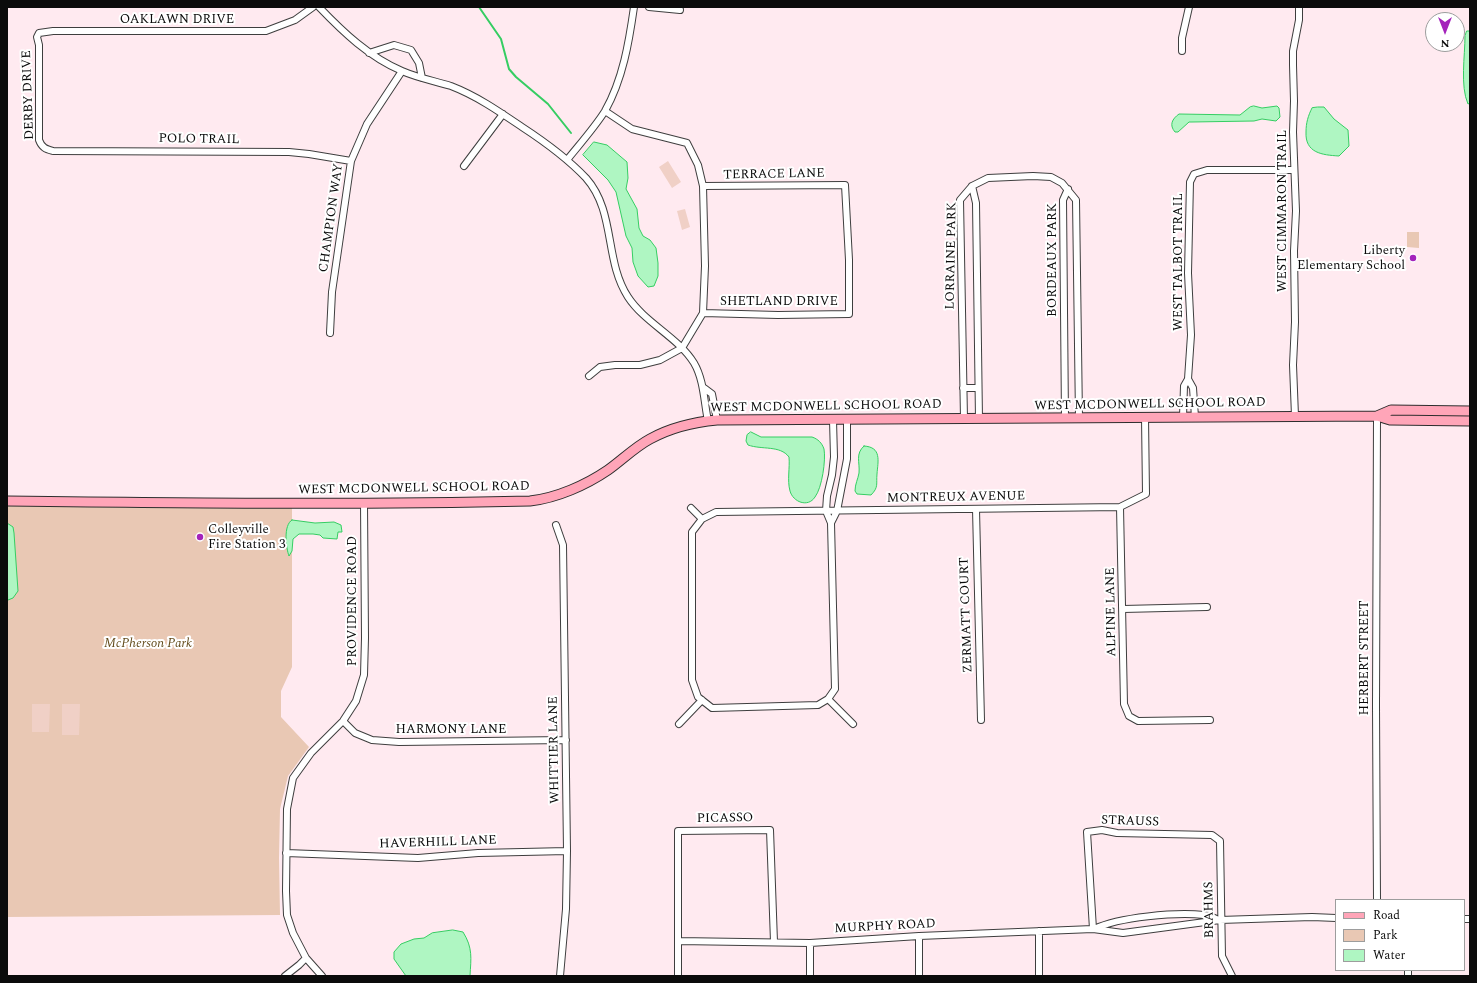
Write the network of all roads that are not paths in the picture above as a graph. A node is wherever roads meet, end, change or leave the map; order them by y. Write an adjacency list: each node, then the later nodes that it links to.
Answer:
1 (313, 7): 8 (street, OAKLAWN DRIVE)
2 (319, 7): 10 (street)
3 (634, 7): 13 (street)
4 (649, 7): 7 (street)
5 (1188, 7): 9 (street)
6 (1299, 7): 19 (street, WEST CIMMARON TRAIL)
7 (680, 10)
8 (37, 37): 15 (street, DERBY DRIVE)
9 (1182, 51)
10 (369, 53): 11 (street); 12 (street)
11 (402, 71): 12 (street); 17 (street, CHAMPION WAY)
12 (422, 78): 14 (street)
13 (605, 111): 16 (street); 20 (street)
14 (503, 114): 16 (street); 18 (street)
15 (46, 149): 17 (street, POLO TRAIL)
16 (567, 160): 26 (street)
17 (350, 161): 25 (street, CHAMPION WAY)
18 (464, 166)
19 (1294, 170): 28 (street, WEST TALBOT TRAIL); 35 (street, WEST CIMMARON TRAIL)
20 (702, 186): 23 (street, TERRACE LANE); 24 (street)
21 (972, 186): 22 (street); 32 (street, LORRAINE PARK); 33 (street, LORRAINE PARK)
22 (1068, 189): 29 (street, BORDEAUX PARK); 30 (street, BORDEAUX PARK)
23 (849, 260): 24 (street, SHETLAND DRIVE)
24 (702, 313): 26 (street)
25 (330, 333)
26 (682, 348): 27 (street); 31 (street)
27 (589, 376)
28 (1188, 379): 37 (street, WEST TALBOT TRAIL); 38 (street, WEST TALBOT TRAIL)
29 (1065, 385): 30 (street); 43 (street, BORDEAUX PARK)
30 (1078, 385): 39 (street, BORDEAUX PARK)
31 (704, 388): 44 (street); 47 (street)
32 (963, 388): 33 (street); 41 (street, LORRAINE PARK)
33 (978, 388): 42 (street, LORRAINE PARK)
34 (1470, 411): 36 (main road, WEST MCDONWELL SCHOOL ROAD)
35 (1295, 416): 36 (main road, WEST MCDONWELL SCHOOL ROAD); 38 (main road, WEST MCDONWELL SCHOOL ROAD)
36 (1377, 416): 48 (main road, WEST MCDONWELL SCHOOL ROAD); 72 (street, HERBERT STREET)
37 (1183, 417): 38 (main road, WEST MCDONWELL SCHOOL ROAD); 40 (main road, WEST MCDONWELL SCHOOL ROAD)
38 (1195, 417)
39 (1079, 418): 40 (main road, WEST MCDONWELL SCHOOL ROAD); 43 (main road, WEST MCDONWELL SCHOOL ROAD)
40 (1145, 418): 51 (street, MONTREUX AVENUE)
41 (964, 419): 42 (main road, WEST MCDONWELL SCHOOL ROAD); 46 (main road, WEST MCDONWELL SCHOOL ROAD)
42 (979, 419): 43 (main road, WEST MCDONWELL SCHOOL ROAD)
43 (1065, 419)
44 (717, 420): 45 (main road, WEST MCDONWELL SCHOOL ROAD); 47 (main road, WEST MCDONWELL SCHOOL ROAD)
45 (833, 420): 46 (main road, WEST MCDONWELL SCHOOL ROAD); 54 (street)
46 (847, 420): 55 (street)
47 (708, 421): 50 (main road, WEST MCDONWELL SCHOOL ROAD)
48 (1470, 421)
49 (7, 501): 50 (main road, WEST MCDONWELL SCHOOL ROAD)
50 (364, 503): 65 (street, PROVIDENCE ROAD)
51 (1120, 507): 53 (street, MONTREUX AVENUE); 60 (street, ALPINE LANE)
52 (691, 508): 56 (street)
53 (976, 509): 55 (street, MONTREUX AVENUE); 63 (street, ZERMATT COURT)
54 (826, 511): 55 (street, MONTREUX AVENUE); 56 (street, MONTREUX AVENUE); 57 (street)
55 (837, 511): 57 (street)
56 (702, 518): 62 (street)
57 (831, 523): 61 (street)
58 (556, 525): 68 (street, WHITTIER LANE)
59 (1207, 607): 60 (street)
60 (1123, 609): 64 (street, ALPINE LANE)
61 (828, 699): 62 (street); 67 (street)
62 (702, 700): 66 (street)
63 (981, 720)
64 (1210, 720)
65 (342, 721): 68 (street, HARMONY LANE); 71 (street, PROVIDENCE ROAD)
66 (679, 724)
67 (853, 724)
68 (566, 740): 70 (street, WHITTIER LANE)
69 (1220, 841): 74 (street, BRAHMS); 75 (street, STRAUSS)
70 (567, 851): 71 (street, HAVERHILL LANE); 84 (street, WHITTIER LANE)
71 (286, 853): 81 (street, PROVIDENCE ROAD)
72 (1377, 899)
73 (1335, 918): 74 (street, MURPHY ROAD)
74 (1220, 920): 75 (street, MURPHY ROAD); 75 (street, MURPHY ROAD); 89 (street, BRAHMS)
75 (1093, 930): 76 (street, MURPHY ROAD)
76 (1039, 931): 77 (street, MURPHY ROAD); 88 (street)
77 (920, 936): 80 (street, MURPHY ROAD); 87 (street)
78 (678, 941): 79 (street, MURPHY ROAD); 79 (street, PICASSO); 85 (street)
79 (774, 942): 80 (street, MURPHY ROAD)
80 (810, 943): 86 (street)
81 (306, 958): 82 (street); 83 (street, PROVIDENCE ROAD)
82 (285, 976)
83 (322, 976)
84 (560, 976)
85 (678, 976)
86 (810, 976)
87 (920, 976)
88 (1039, 976)
89 (1232, 976)

